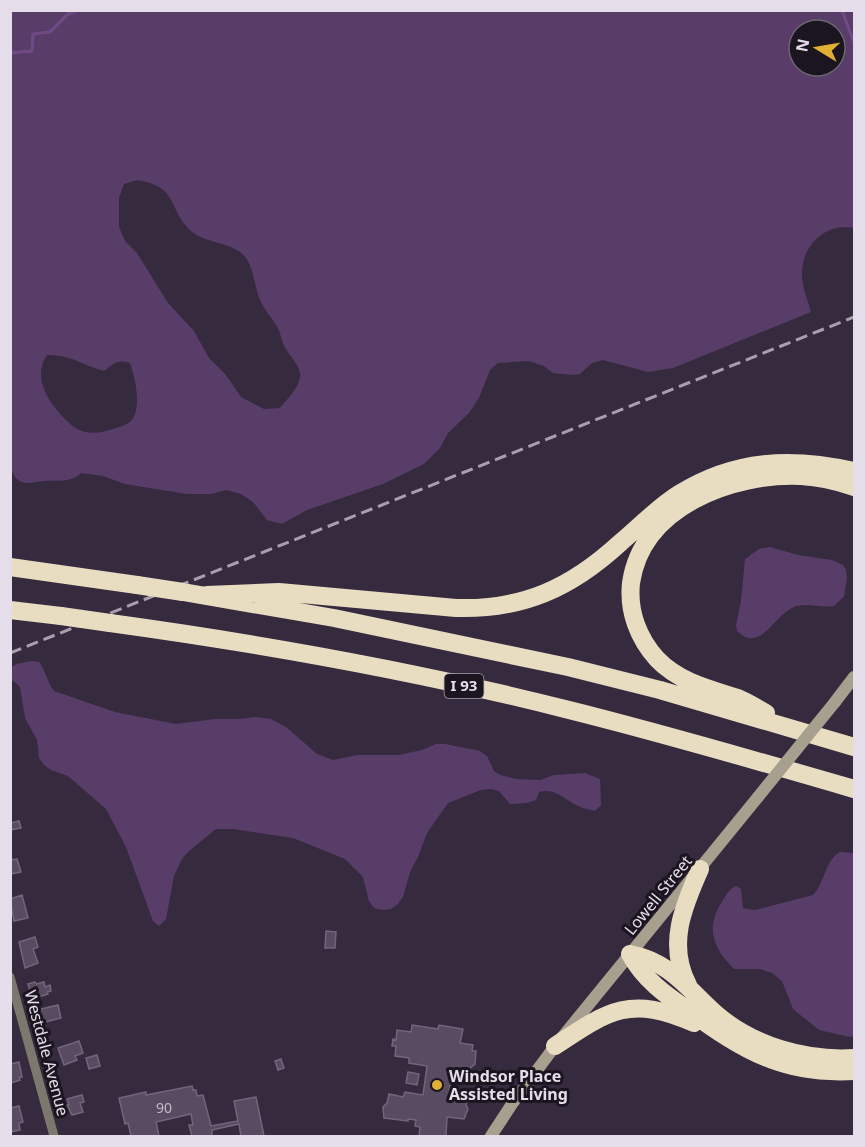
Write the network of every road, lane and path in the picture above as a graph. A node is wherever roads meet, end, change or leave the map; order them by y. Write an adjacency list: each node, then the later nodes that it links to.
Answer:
1 (854, 475): 3 (highway); 6 (highway)
2 (10, 567): 3 (highway, I 93, bridge)
3 (207, 595): 6 (highway, I 93)
4 (10, 610): 8 (highway, I 93, bridge)
5 (855, 677): 11 (main road, Lowell Street, bridge)
6 (800, 731): 7 (highway, I 93)
7 (855, 747)
8 (812, 777): 9 (highway, I 93); 10 (highway)
9 (855, 789)
10 (855, 797)
11 (700, 869): 12 (main road, Lowell Street); 14 (highway)
12 (630, 954): 14 (highway); 15 (highway); 16 (main road, Lowell Street)
13 (10, 977): 19 (street, Westdale Avenue)
14 (691, 989): 17 (highway)
15 (721, 1034): 16 (highway); 18 (highway)
16 (555, 1046): 20 (main road, Lowell Street)
17 (855, 1058)
18 (855, 1071)
19 (54, 1137)
20 (491, 1137)

